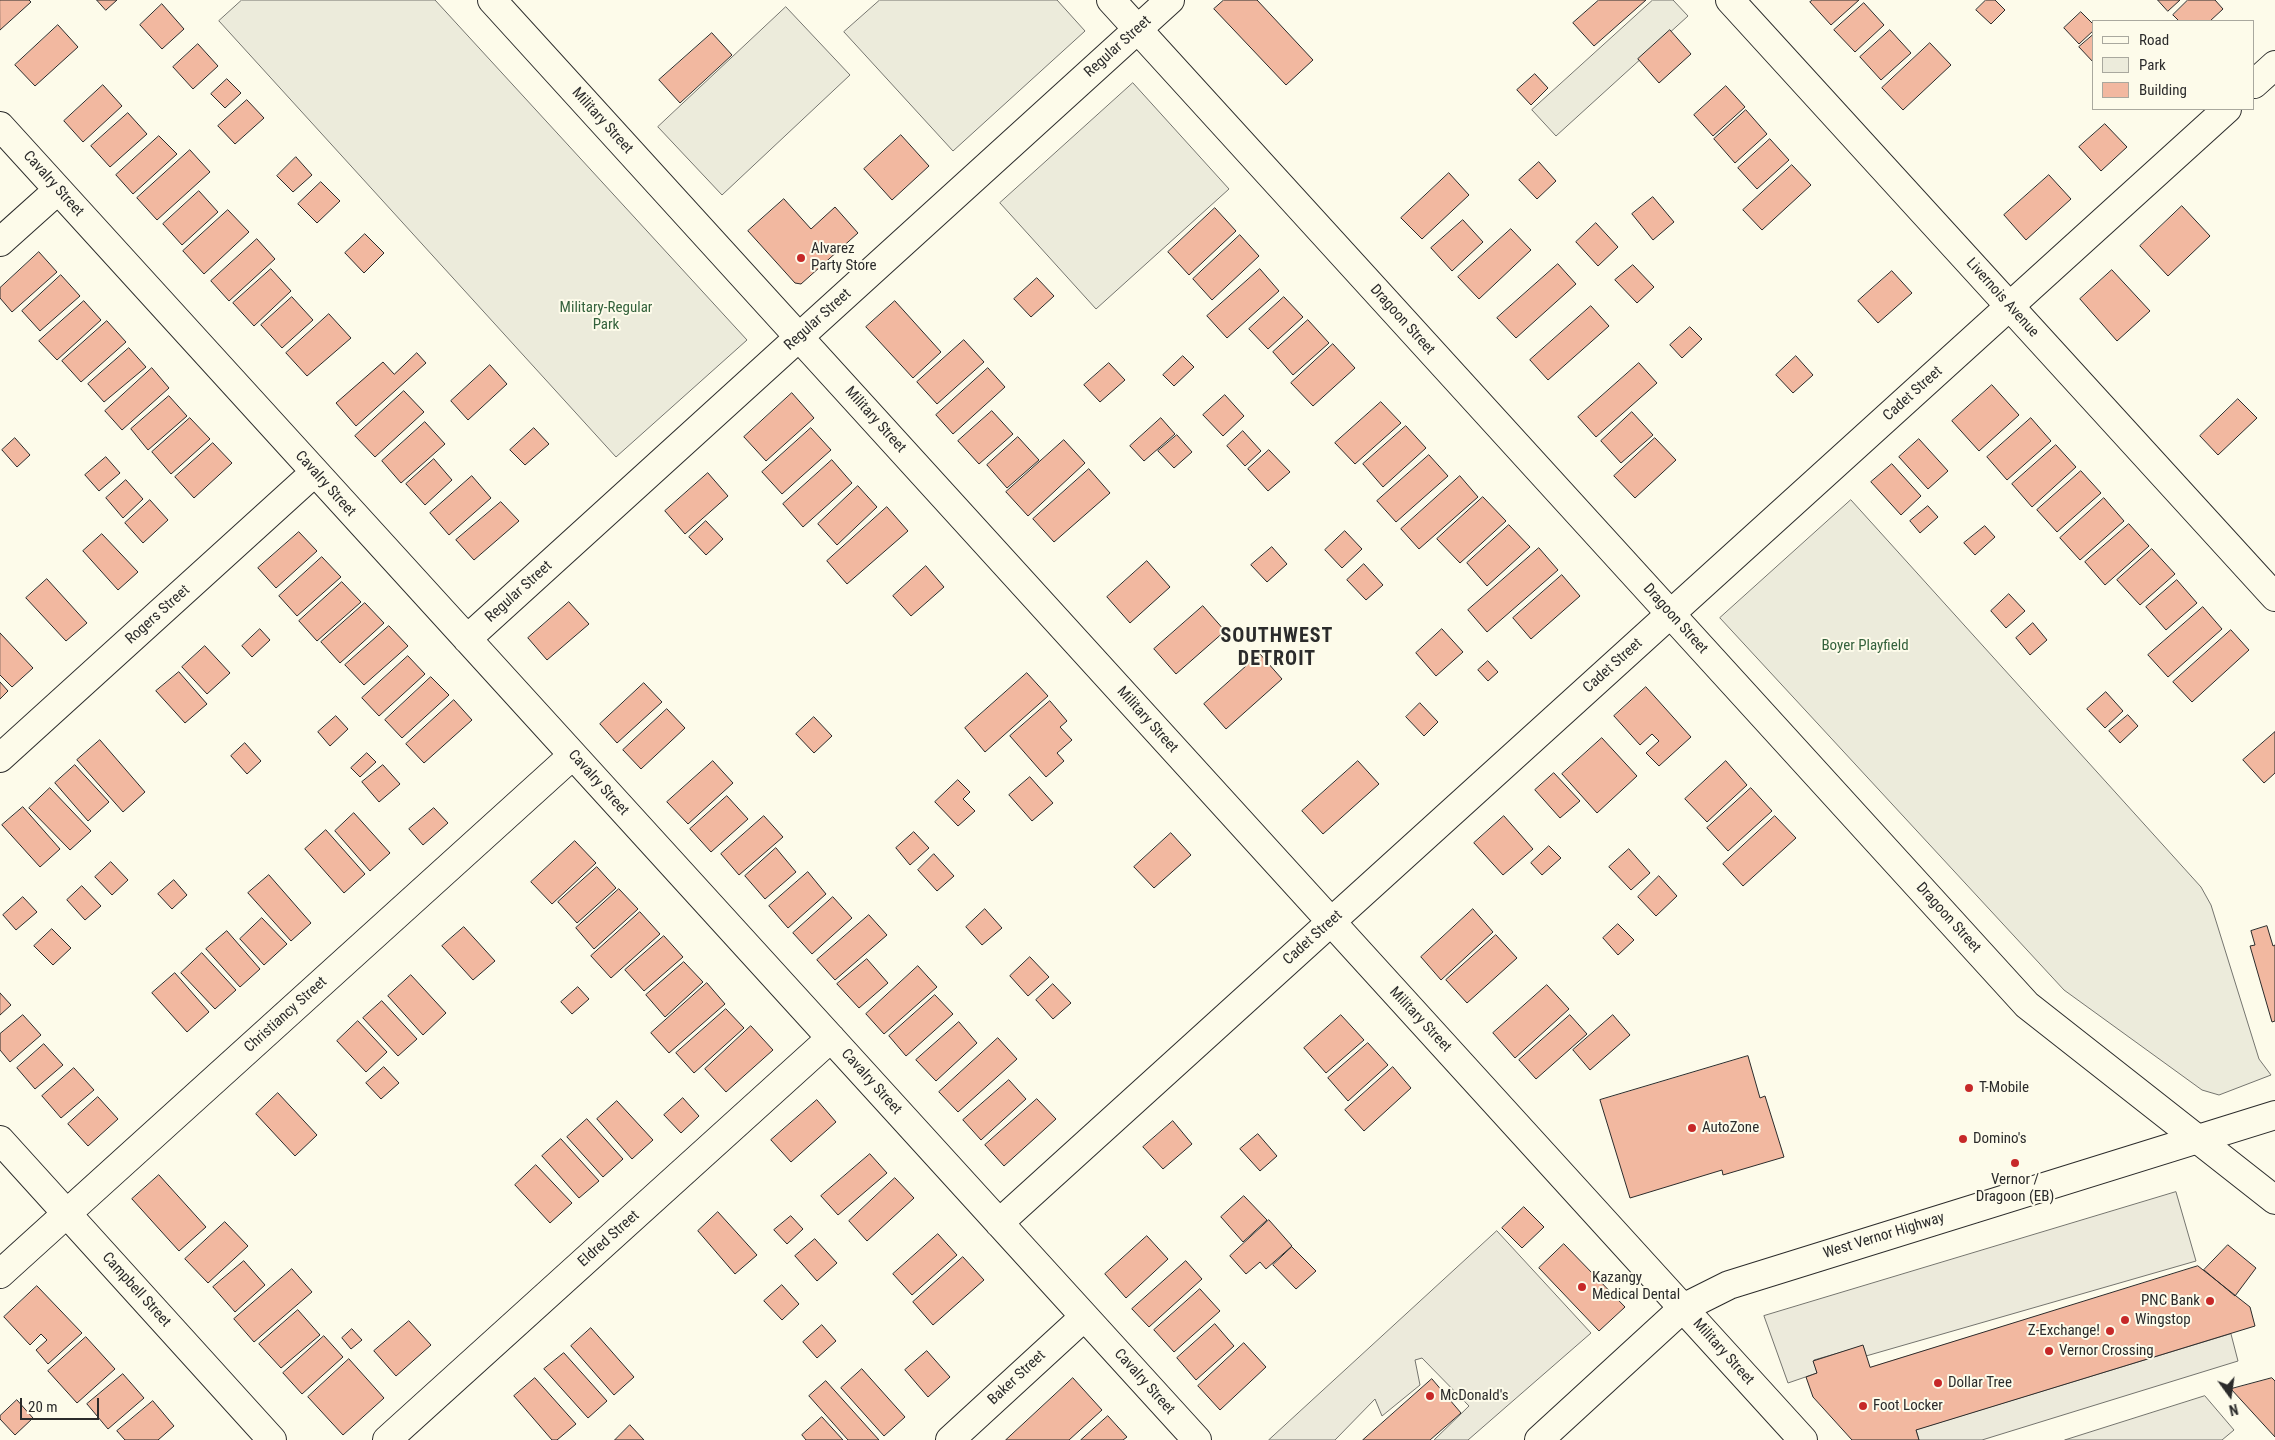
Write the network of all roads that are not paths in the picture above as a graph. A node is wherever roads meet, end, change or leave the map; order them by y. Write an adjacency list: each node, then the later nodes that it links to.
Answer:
1 (492, 0): 13 (street, Military Street)
2 (1110, 0): 5 (street, Dragoon Street)
3 (1170, 0): 5 (street, Regular Street)
4 (1730, 0): 12 (street, Livernois Avenue)
5 (1137, 29): 13 (street, Regular Street); 16 (street, Dragoon Street)
6 (2275, 65): 7 (street)
7 (2255, 83)
8 (2226, 110): 12 (street, Cadet Street)
9 (0, 126): 10 (street, Cavalry Street)
10 (58, 190): 11 (street); 14 (street, Cavalry Street)
11 (0, 242)
12 (2010, 307): 15 (street, Livernois Avenue); 16 (street, Cadet Street)
13 (800, 337): 17 (street, Regular Street); 20 (street, Military Street)
14 (315, 472): 17 (street, Cavalry Street); 19 (street, Rogers Street)
15 (2275, 597)
16 (1670, 614): 20 (street, Cadet Street); 23 (street, Dragoon Street)
17 (467, 639): 18 (street, Cavalry Street)
18 (573, 755): 21 (street, Cavalry Street); 26 (street, Christiancy Street)
19 (0, 758)
20 (1330, 922): 27 (street, Cadet Street); 29 (street, Military Street)
21 (831, 1038): 27 (street, Cavalry Street); 32 (street, Eldred Street)
22 (2275, 1115): 23 (street, West Vernor Highway)
23 (2196, 1139): 25 (street, Dragoon Street); 29 (street, West Vernor Highway)
24 (0, 1140): 26 (street, Campbell Street)
25 (2275, 1200)
26 (67, 1214): 28 (street, Christiancy Street); 31 (street, Campbell Street)
27 (999, 1223): 30 (street, Cavalry Street)
28 (0, 1274)
29 (1683, 1308): 35 (street, West Vernor Highway); 36 (street, Military Street)
30 (1084, 1316): 33 (street, Baker Street); 34 (street, Cavalry Street)
31 (272, 1440)
32 (387, 1440)
33 (950, 1440)
34 (1197, 1440)
35 (1539, 1440)
36 (1803, 1440)

